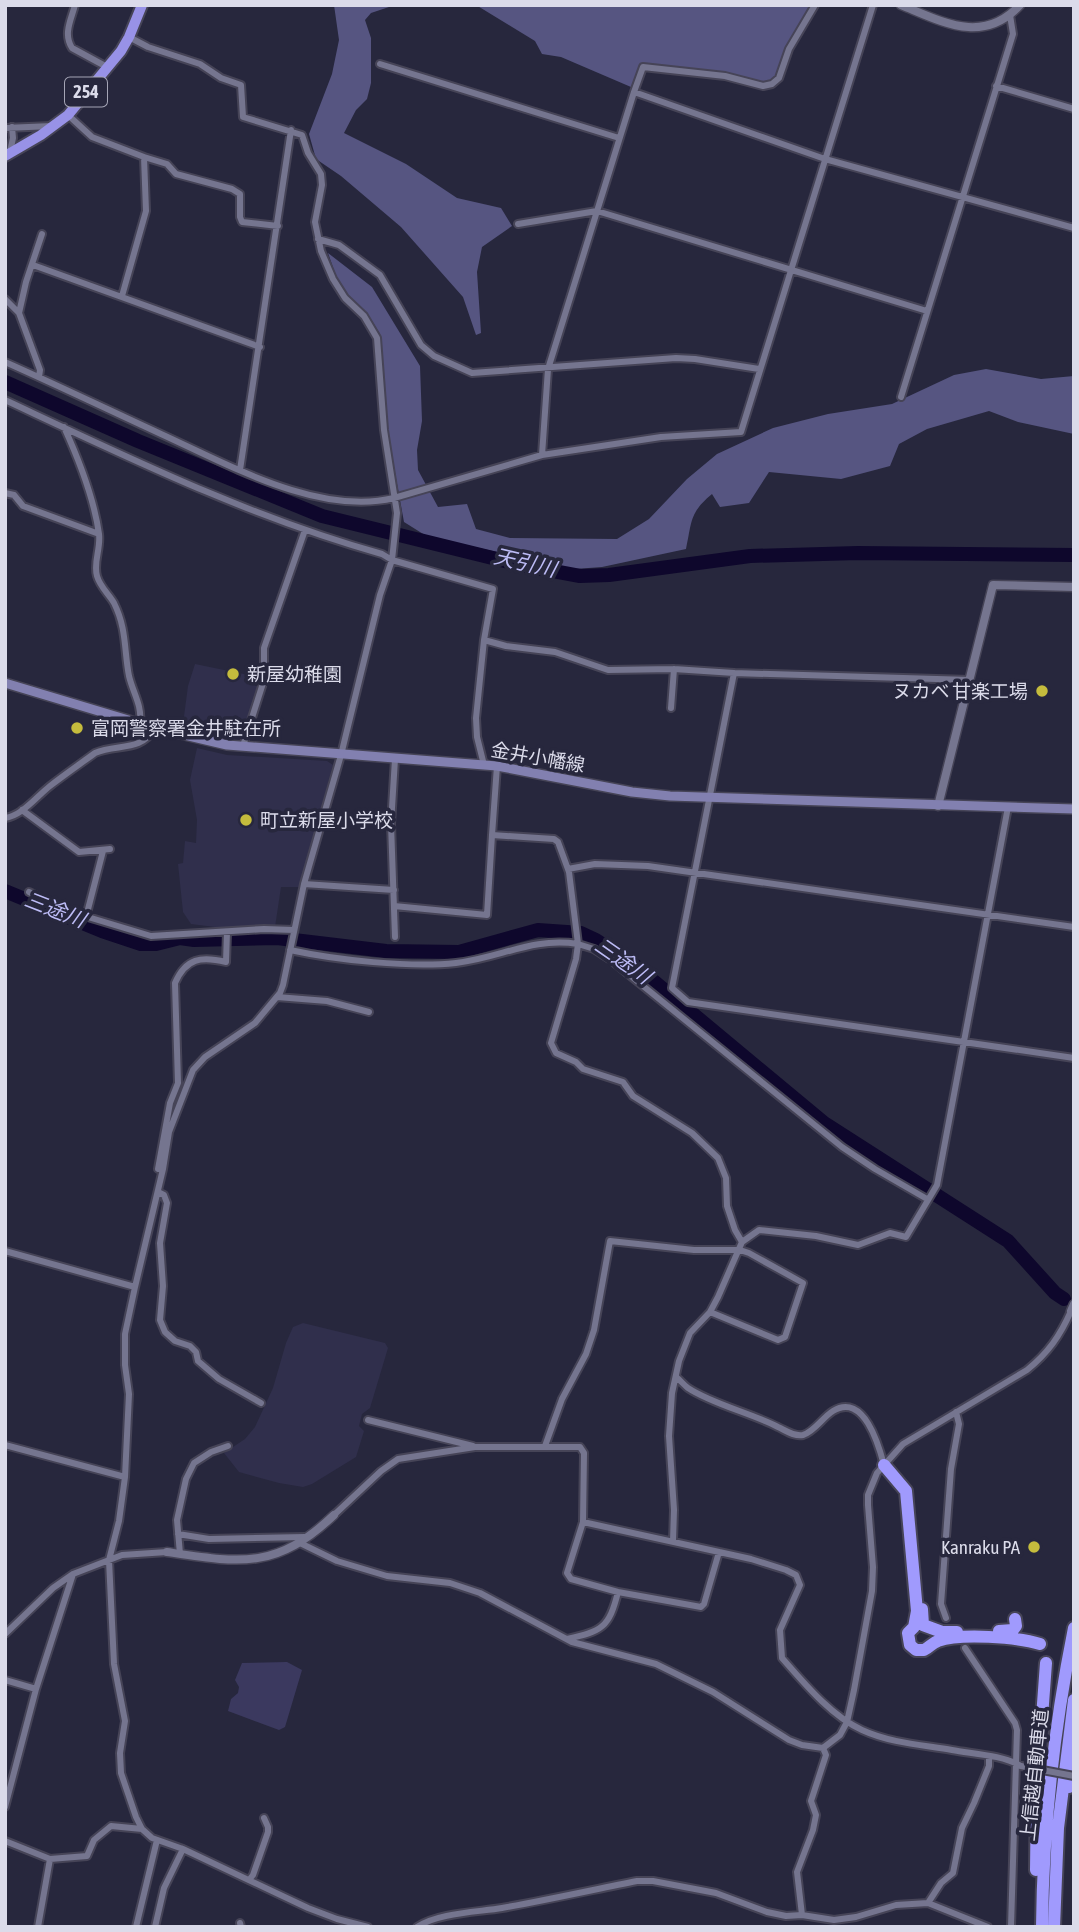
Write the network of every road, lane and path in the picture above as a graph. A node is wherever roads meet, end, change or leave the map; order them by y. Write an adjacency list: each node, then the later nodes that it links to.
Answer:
1 (75, 5): 10 (street)
2 (142, 5): 8 (highway, 254)
3 (815, 5): 12 (street)
4 (873, 5): 21 (street)
5 (901, 5): 7 (street)
6 (1020, 5): 7 (street)
7 (1010, 15): 11 (street)
8 (130, 37): 10 (highway, 254); 17 (street)
9 (380, 64): 18 (street)
10 (107, 68): 14 (highway, 254)
11 (996, 86): 13 (street); 22 (street)
12 (634, 92): 18 (street); 21 (street)
13 (1074, 109)
14 (68, 115): 15 (highway, 254); 20 (street)
15 (55, 126): 16 (street); 19 (highway, 254)
16 (9, 127): 19 (street)
17 (291, 130): 25 (street); 28 (street)
18 (619, 138): 23 (street)
19 (7, 155)
20 (144, 157): 25 (street); 31 (street)
21 (825, 159): 22 (street); 30 (street)
22 (962, 198): 26 (street); 33 (street)
23 (597, 211): 24 (street); 30 (street); 37 (street)
24 (518, 224)
25 (278, 226): 35 (street)
26 (1074, 228)
27 (42, 234): 29 (street)
28 (318, 239): 37 (street); 46 (street)
29 (33, 265): 31 (street); 34 (street)
30 (790, 271): 33 (street); 38 (street)
31 (122, 296): 35 (street)
32 (5, 299): 34 (street)
33 (927, 311): 40 (street)
34 (19, 313): 39 (street)
35 (260, 347): 44 (street)
36 (5, 362): 39 (street)
37 (548, 369): 38 (street); 43 (street)
38 (759, 369): 43 (street)
39 (39, 377): 44 (street)
40 (901, 397)
41 (5, 400): 42 (street)
42 (64, 427): 47 (street); 48 (street)
43 (542, 455): 46 (street)
44 (240, 470): 46 (street)
45 (5, 493): 48 (street)
46 (394, 498): 49 (street)
47 (305, 530): 49 (street); 59 (street)
48 (99, 534): 57 (street)
49 (392, 560): 51 (street); 60 (street)
50 (1074, 587): 54 (street)
51 (484, 640): 52 (street); 62 (street)
52 (674, 669): 53 (street); 56 (street)
53 (734, 673): 54 (street); 64 (street)
54 (970, 680): 65 (street)
55 (5, 683): 57 (main road, 金井小幡線)
56 (671, 708)
57 (140, 723): 58 (main road, 金井小幡線)
58 (155, 729): 59 (main road, 金井小幡線); 68 (street)
59 (243, 746): 60 (main road, 金井小幡線)
60 (341, 755): 61 (main road, 金井小幡線); 73 (street)
61 (396, 759): 62 (main road, 金井小幡線); 74 (street)
62 (484, 765): 63 (main road, 金井小幡線)
63 (497, 766): 64 (main road, 金井小幡線); 70 (street)
64 (709, 797): 65 (main road, 金井小幡線); 72 (street)
65 (939, 806): 66 (main road, 金井小幡線)
66 (1008, 807): 67 (main road, 金井小幡線); 77 (street)
67 (1074, 809)
68 (22, 810): 69 (street); 78 (street)
69 (5, 818)
70 (492, 835): 71 (street); 76 (street)
71 (568, 869): 72 (street); 83 (street)
72 (695, 872): 77 (street); 87 (street)
73 (304, 884): 74 (street); 80 (street)
74 (394, 890): 76 (street)
75 (29, 892): 78 (street)
76 (394, 906): 82 (street)
77 (987, 915): 79 (street); 87 (street)
78 (86, 916): 81 (street)
79 (1074, 927)
80 (293, 930): 81 (street); 84 (street)
81 (227, 932): 89 (street)
82 (395, 937)
83 (578, 944): 84 (street); 91 (street); 92 (street)
84 (290, 950): 85 (street)
85 (277, 997): 86 (street); 90 (street)
86 (369, 1012)
87 (963, 1042): 88 (street); 91 (street)
88 (1074, 1058)
89 (158, 1169)
90 (158, 1192): 95 (street); 99 (street)
91 (927, 1199): 92 (street)
92 (742, 1242): 93 (street)
93 (740, 1250): 97 (street); 97 (street); 104 (street)
94 (5, 1251): 95 (street)
95 (135, 1287): 107 (street)
96 (1073, 1309): 100 (street)
97 (710, 1312): 98 (street)
98 (676, 1377): 106 (street); 112 (street)
99 (261, 1403)
100 (956, 1412): 106 (street); 120 (street)
101 (368, 1420): 105 (street)
102 (5, 1445): 107 (street)
103 (228, 1446): 110 (street)
104 (545, 1446): 105 (street); 109 (street)
105 (475, 1447): 108 (street)
106 (884, 1465): 121 (highway); 125 (highway); 131 (street)
107 (125, 1477): 117 (street)
108 (334, 1516): 111 (street)
109 (583, 1522): 112 (street); 119 (street)
110 (178, 1534): 111 (street); 116 (street)
111 (311, 1536): 113 (street)
112 (673, 1541): 115 (street)
113 (300, 1543): 116 (street); 124 (street)
114 (167, 1552): 116 (street); 117 (street)
115 (719, 1552): 119 (street); 131 (street)
116 (180, 1554)
117 (109, 1560): 118 (street); 139 (street)
118 (73, 1574): 123 (street); 129 (street)
119 (618, 1592): 124 (street)
120 (946, 1618)
121 (1015, 1619)
122 (1074, 1628): 154 (highway, 上信越自動車道)
123 (5, 1634)
124 (567, 1639): 132 (street)
125 (1040, 1644)
126 (965, 1648): 134 (street)
127 (1046, 1663): 154 (highway)
128 (5, 1680): 129 (street)
129 (36, 1689): 137 (street)
130 (1074, 1700): 155 (highway, 上信越自動車道)
131 (847, 1722): 132 (street); 133 (street)
132 (823, 1748): 146 (street)
133 (989, 1757): 134 (street); 145 (street)
134 (1019, 1764): 136 (street, bridge); 153 (street)
135 (1074, 1764): 155 (highway)
136 (1074, 1776)
137 (5, 1807)
138 (264, 1818): 144 (street)
139 (142, 1829): 140 (street); 143 (street)
140 (157, 1840): 142 (street); 148 (street)
141 (5, 1841): 143 (street)
142 (183, 1849): 144 (street); 149 (street)
143 (50, 1859): 147 (street)
144 (248, 1880): 150 (street)
145 (928, 1903): 146 (street); 152 (street)
146 (802, 1915): 151 (street)
147 (38, 1927)
148 (136, 1927)
149 (155, 1927)
150 (368, 1927)
151 (417, 1927)
152 (988, 1927)
153 (1012, 1927)
154 (1040, 1927)
155 (1054, 1927)

